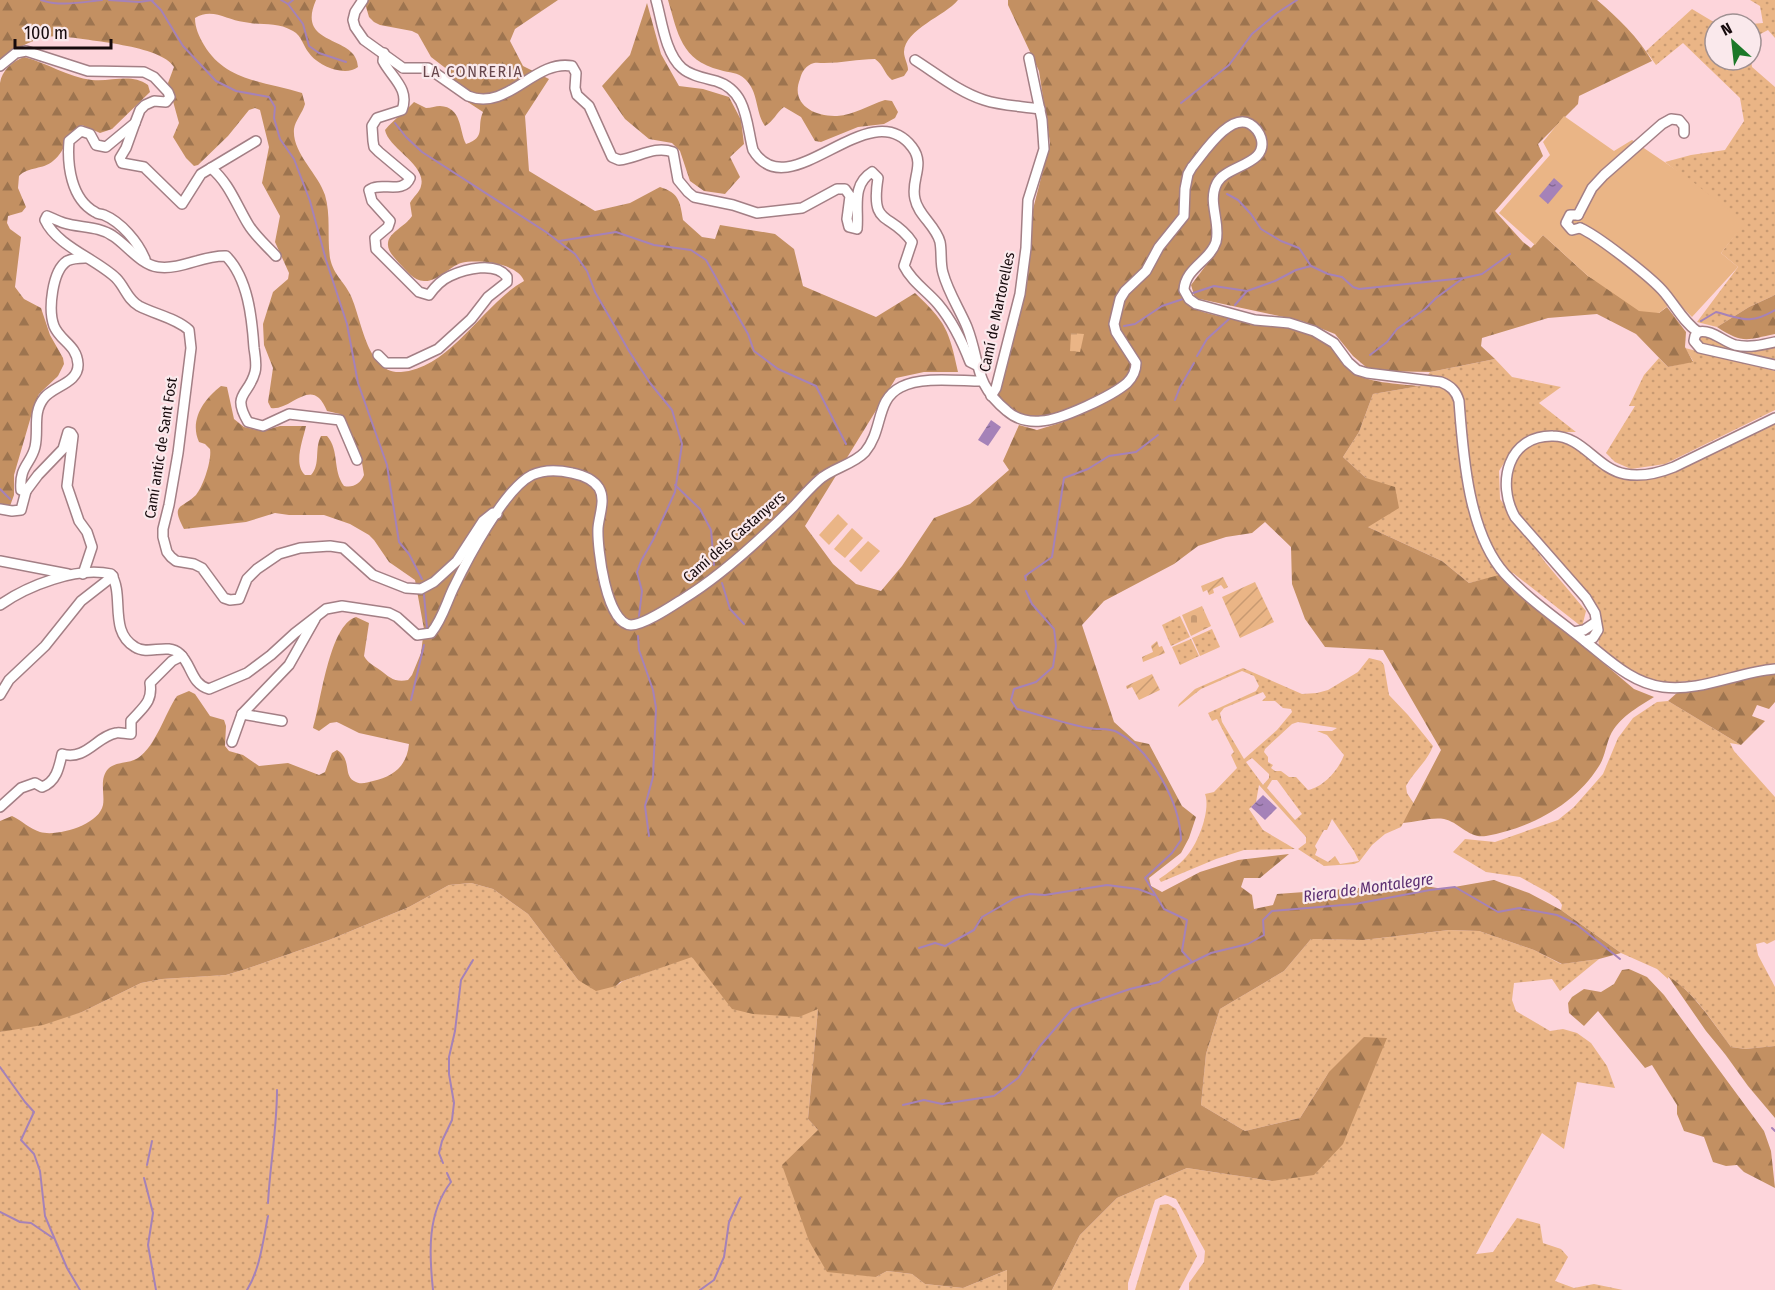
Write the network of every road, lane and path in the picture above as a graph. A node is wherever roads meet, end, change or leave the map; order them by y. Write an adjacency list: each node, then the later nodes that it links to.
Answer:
1 (363, 0): 3 (street)
2 (656, 0): 21 (street)
3 (384, 53): 19 (street); 21 (street)
4 (1029, 58): 7 (street, Camí de Martorelles)
5 (915, 60): 7 (street)
6 (0, 66): 8 (street)
7 (1040, 109): 23 (street, Camí de Martorelles)
8 (135, 123): 11 (street); 16 (street)
9 (1684, 133): 12 (street)
10 (256, 141): 11 (street)
11 (211, 168): 15 (street)
12 (1578, 215): 13 (street); 13 (street)
13 (1580, 228): 17 (street)
14 (74, 254): 16 (street); 26 (street); 28 (street, Camí antic de Sant Fost)
15 (276, 256)
16 (145, 261): 25 (street)
17 (1698, 332): 18 (street); 20 (street)
18 (1775, 342)
19 (378, 355)
20 (1775, 364)
21 (976, 365): 22 (street)
22 (981, 381): 23 (street); 28 (street, Camí dels Castanyers)
23 (991, 396): 35 (street)
24 (1775, 418): 34 (street)
25 (357, 460)
26 (26, 491): 27 (street); 30 (street)
27 (0, 509)
28 (497, 514): 33 (street, Camí dels Castanyers)
29 (0, 561): 30 (street)
30 (79, 574): 31 (street); 32 (street)
31 (113, 576): 39 (street); 41 (street)
32 (0, 605)
33 (317, 614): 39 (street); 42 (street)
34 (1596, 622): 35 (street); 36 (street); 37 (street)
35 (1574, 632): 37 (street)
36 (1596, 635): 37 (street); 38 (street)
37 (1585, 641): 38 (street)
38 (1599, 652): 40 (street)
39 (182, 656): 45 (street)
40 (1775, 669)
41 (0, 695)
42 (242, 714): 43 (street); 44 (street)
43 (282, 721)
44 (232, 742)
45 (0, 807)

